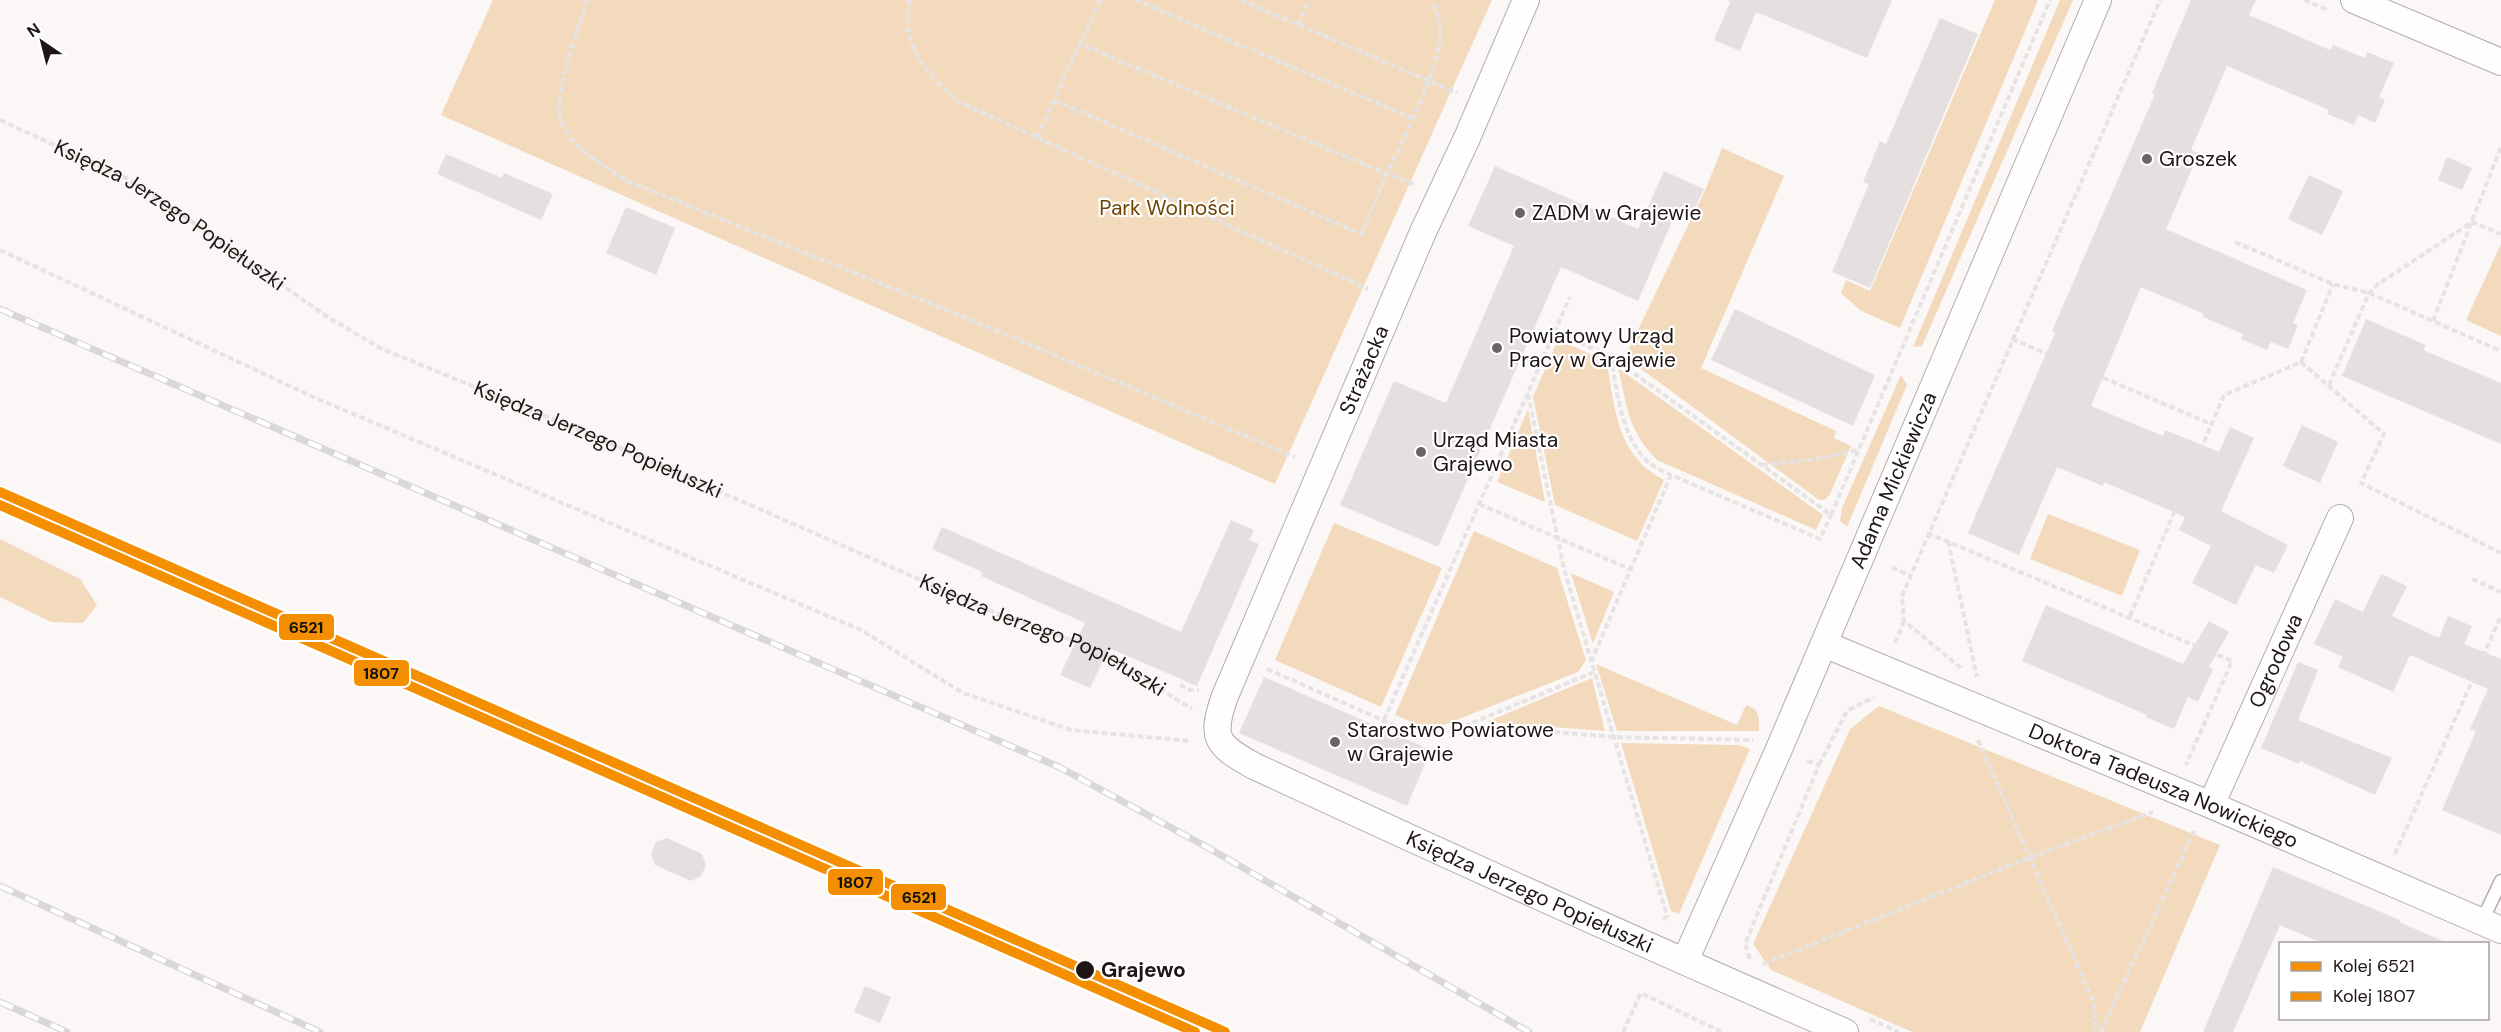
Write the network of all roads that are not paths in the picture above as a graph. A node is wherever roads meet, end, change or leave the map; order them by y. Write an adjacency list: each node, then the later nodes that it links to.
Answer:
1 (1526, 0): 8 (street, Strażacka)
2 (2098, 0): 7 (street, Adama Mickiewicza)
3 (2354, 0): 4 (street)
4 (2385, 6): 5 (street)
5 (2501, 62)
6 (2340, 518): 9 (street, Ogrodowa)
7 (1824, 644): 9 (street, Doktora Tadeusza Nowickiego); 12 (street, Adama Mickiewicza)
8 (1218, 733): 12 (street, Księdza Jerzego Popiełuszki)
9 (2211, 805): 11 (street, Doktora Tadeusza Nowickiego)
10 (2501, 881): 11 (lane)
11 (2492, 925)
12 (1685, 961): 13 (street, Księdza Jerzego Popiełuszki)
13 (1845, 1032)

